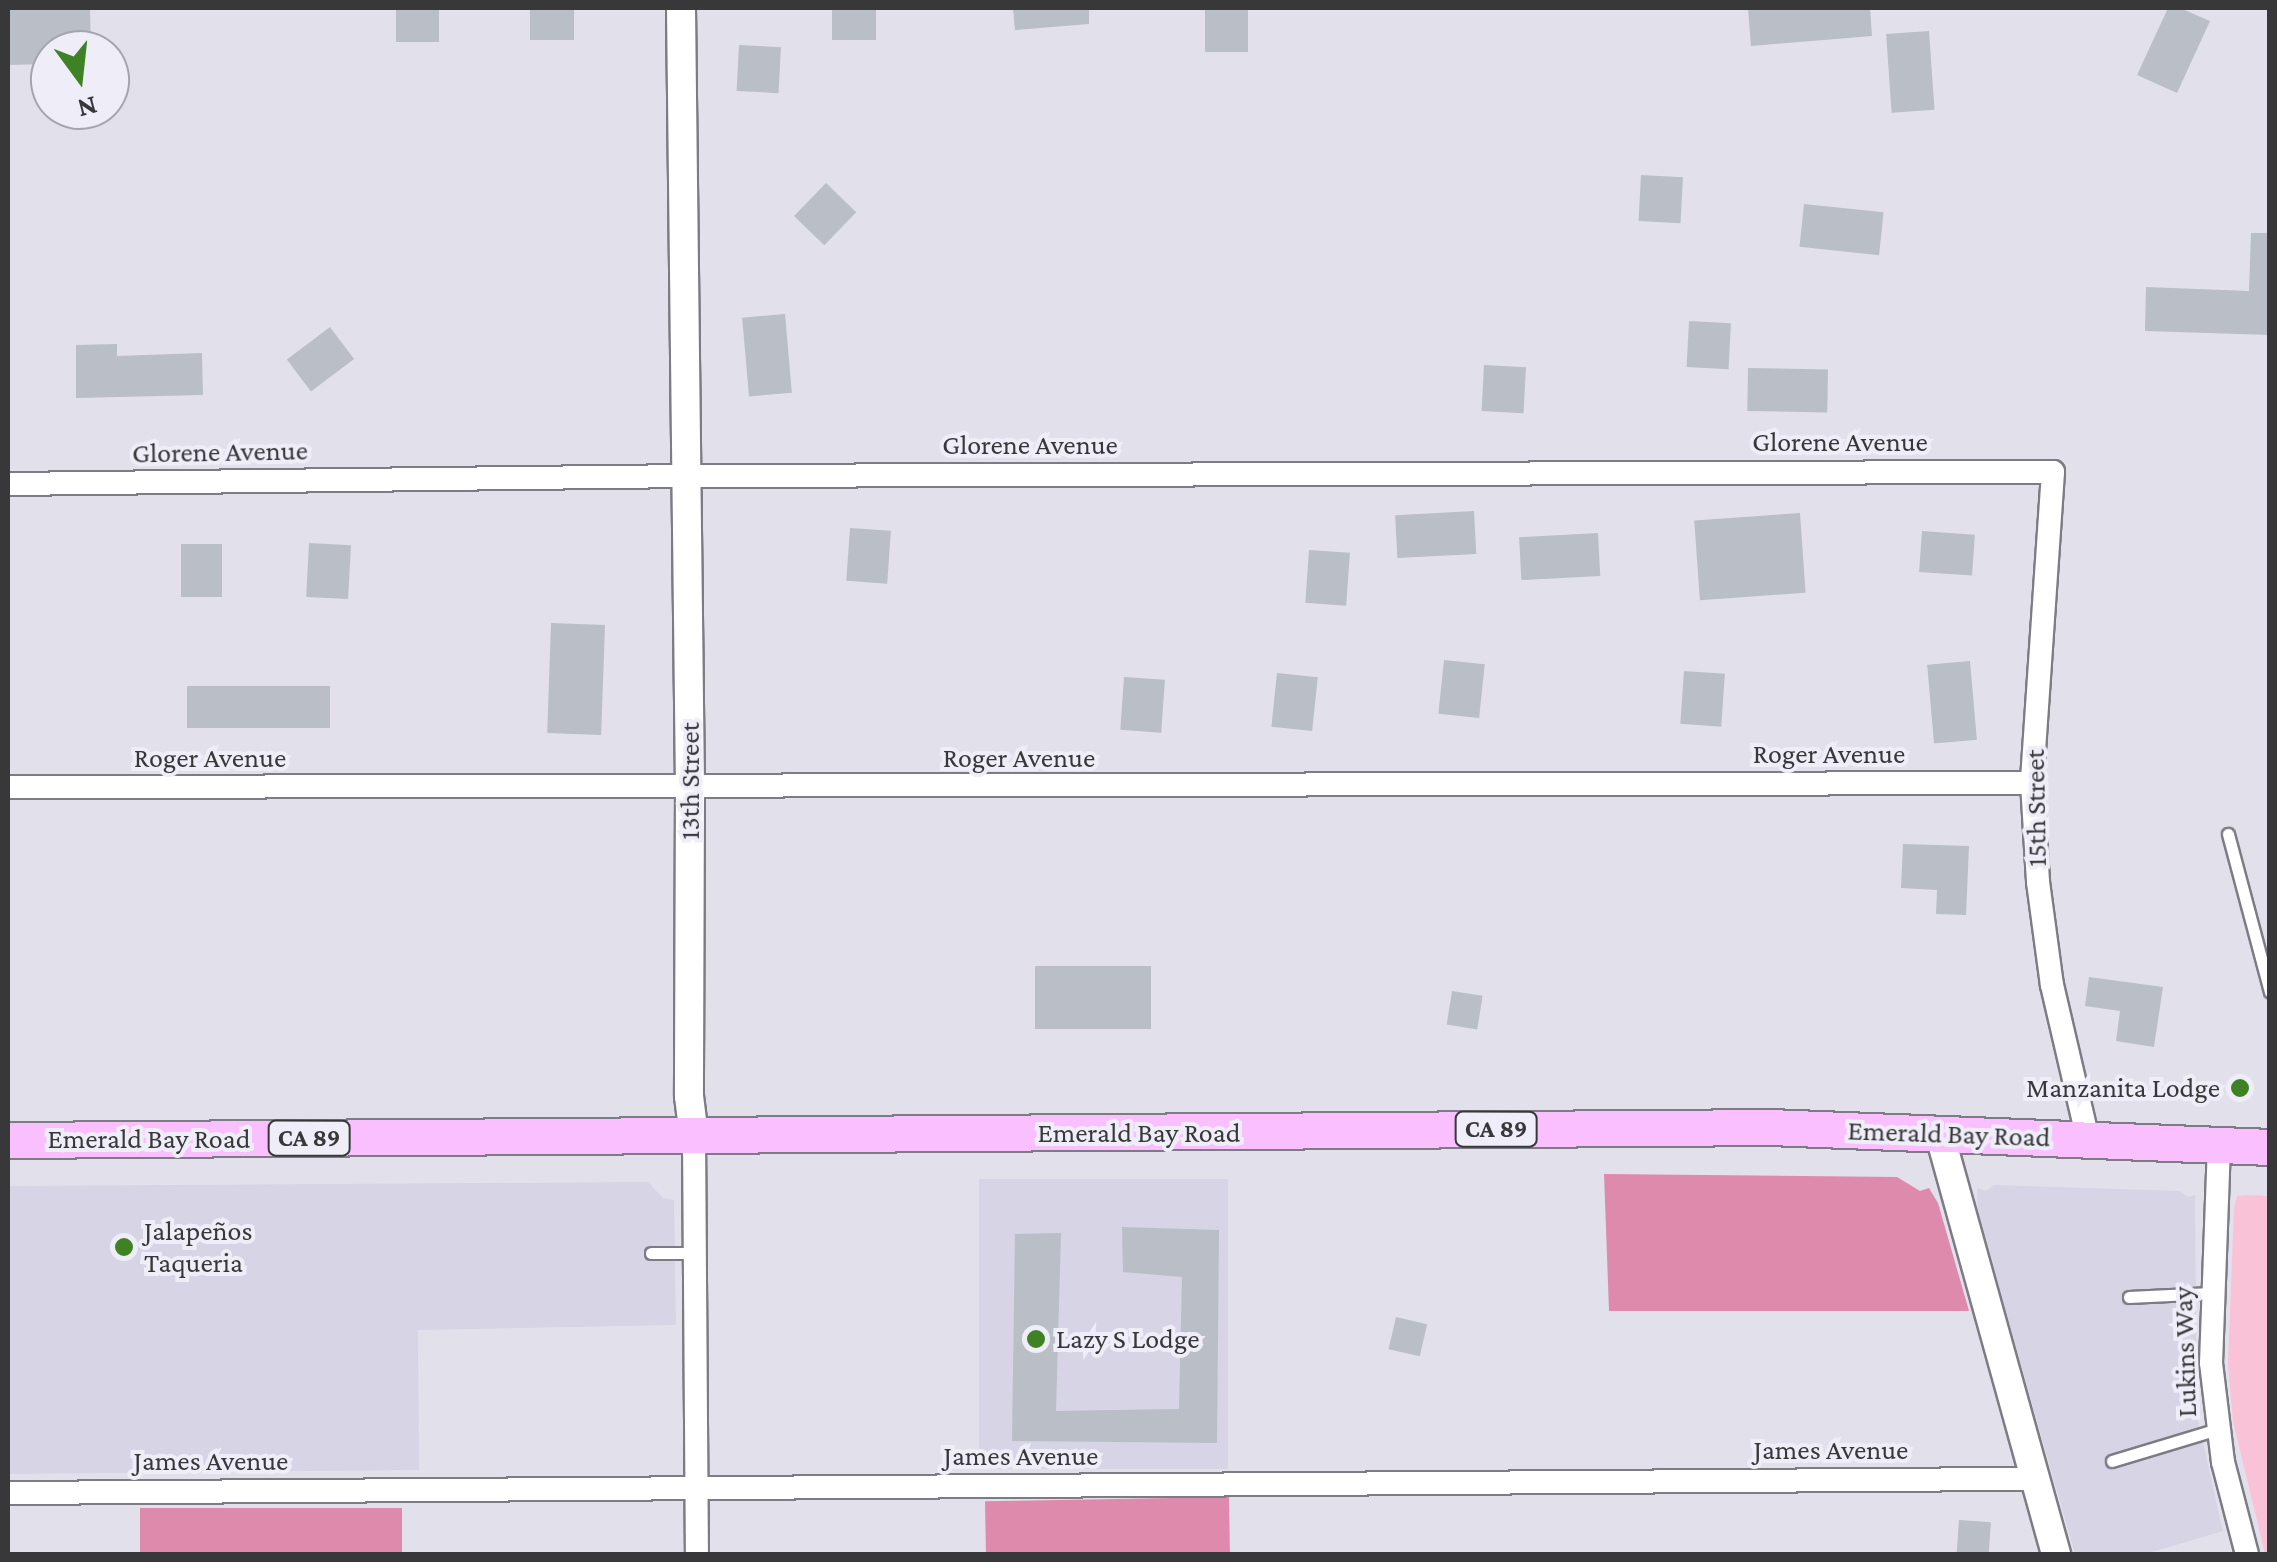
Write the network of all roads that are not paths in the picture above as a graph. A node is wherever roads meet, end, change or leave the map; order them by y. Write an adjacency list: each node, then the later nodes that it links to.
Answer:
1 (681, 8): 3 (street, 13th Street)
2 (2053, 472): 3 (street, Glorene Avenue); 5 (street, 15th Street)
3 (688, 476): 4 (street, Glorene Avenue); 7 (street, 13th Street)
4 (8, 484)
5 (2032, 783): 7 (street, Roger Avenue); 13 (street, 15th Street)
6 (8, 788): 7 (street, Roger Avenue)
7 (690, 789): 11 (street, 13th Street)
8 (2228, 834): 9 (lane)
9 (2270, 992)
10 (1939, 1132): 11 (main road, Emerald Bay Road / CA 89); 13 (main road, Emerald Bay Road / CA 89); 22 (street)
11 (694, 1136): 12 (main road, Emerald Bay Road / CA 89); 17 (street, 13th Street)
12 (8, 1140)
13 (2088, 1140): 14 (main road, Emerald Bay Road / CA 89)
14 (2218, 1145): 15 (main road, Emerald Bay Road / CA 89); 18 (street, Lukins Way)
15 (2270, 1147)
16 (651, 1253): 17 (lane)
17 (694, 1253): 23 (street, 13th Street)
18 (2211, 1293): 19 (lane); 20 (street, Lukins Way)
19 (2129, 1297)
20 (2218, 1429): 21 (lane); 27 (street, Lukins Way)
21 (2112, 1461)
22 (2034, 1479): 23 (street, James Avenue); 26 (street)
23 (697, 1488): 24 (street, James Avenue); 25 (street, 13th Street)
24 (8, 1493)
25 (697, 1554)
26 (2056, 1554)
27 (2247, 1554)

